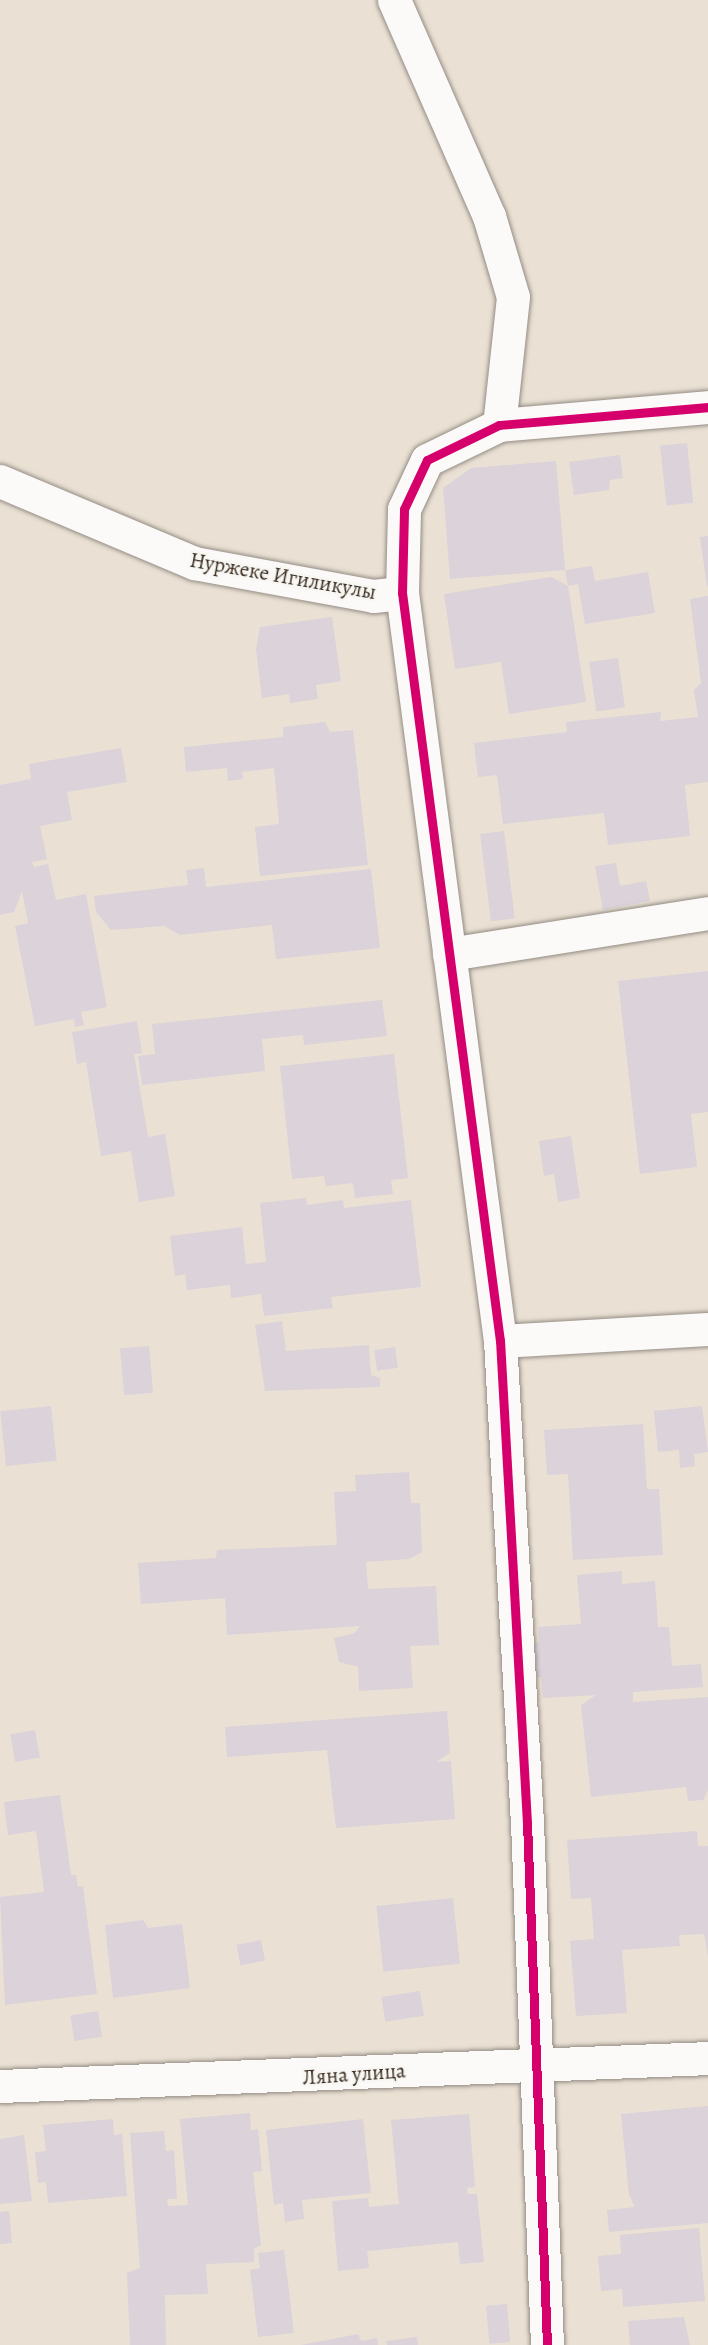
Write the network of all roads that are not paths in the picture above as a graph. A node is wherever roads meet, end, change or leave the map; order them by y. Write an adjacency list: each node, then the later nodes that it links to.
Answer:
1 (394, 0): 3 (street)
2 (708, 407): 3 (street)
3 (500, 425): 5 (street)
4 (0, 481): 5 (street, Нуржеке Игиликулы)
5 (402, 593): 7 (street)
6 (708, 913): 7 (street)
7 (449, 954): 9 (street)
8 (708, 1329): 9 (street)
9 (500, 1341): 11 (street)
10 (708, 2058): 11 (street, Ляна улица)
11 (537, 2061): 12 (street, Ляна улица); 13 (street)
12 (0, 2086)
13 (547, 2345)

